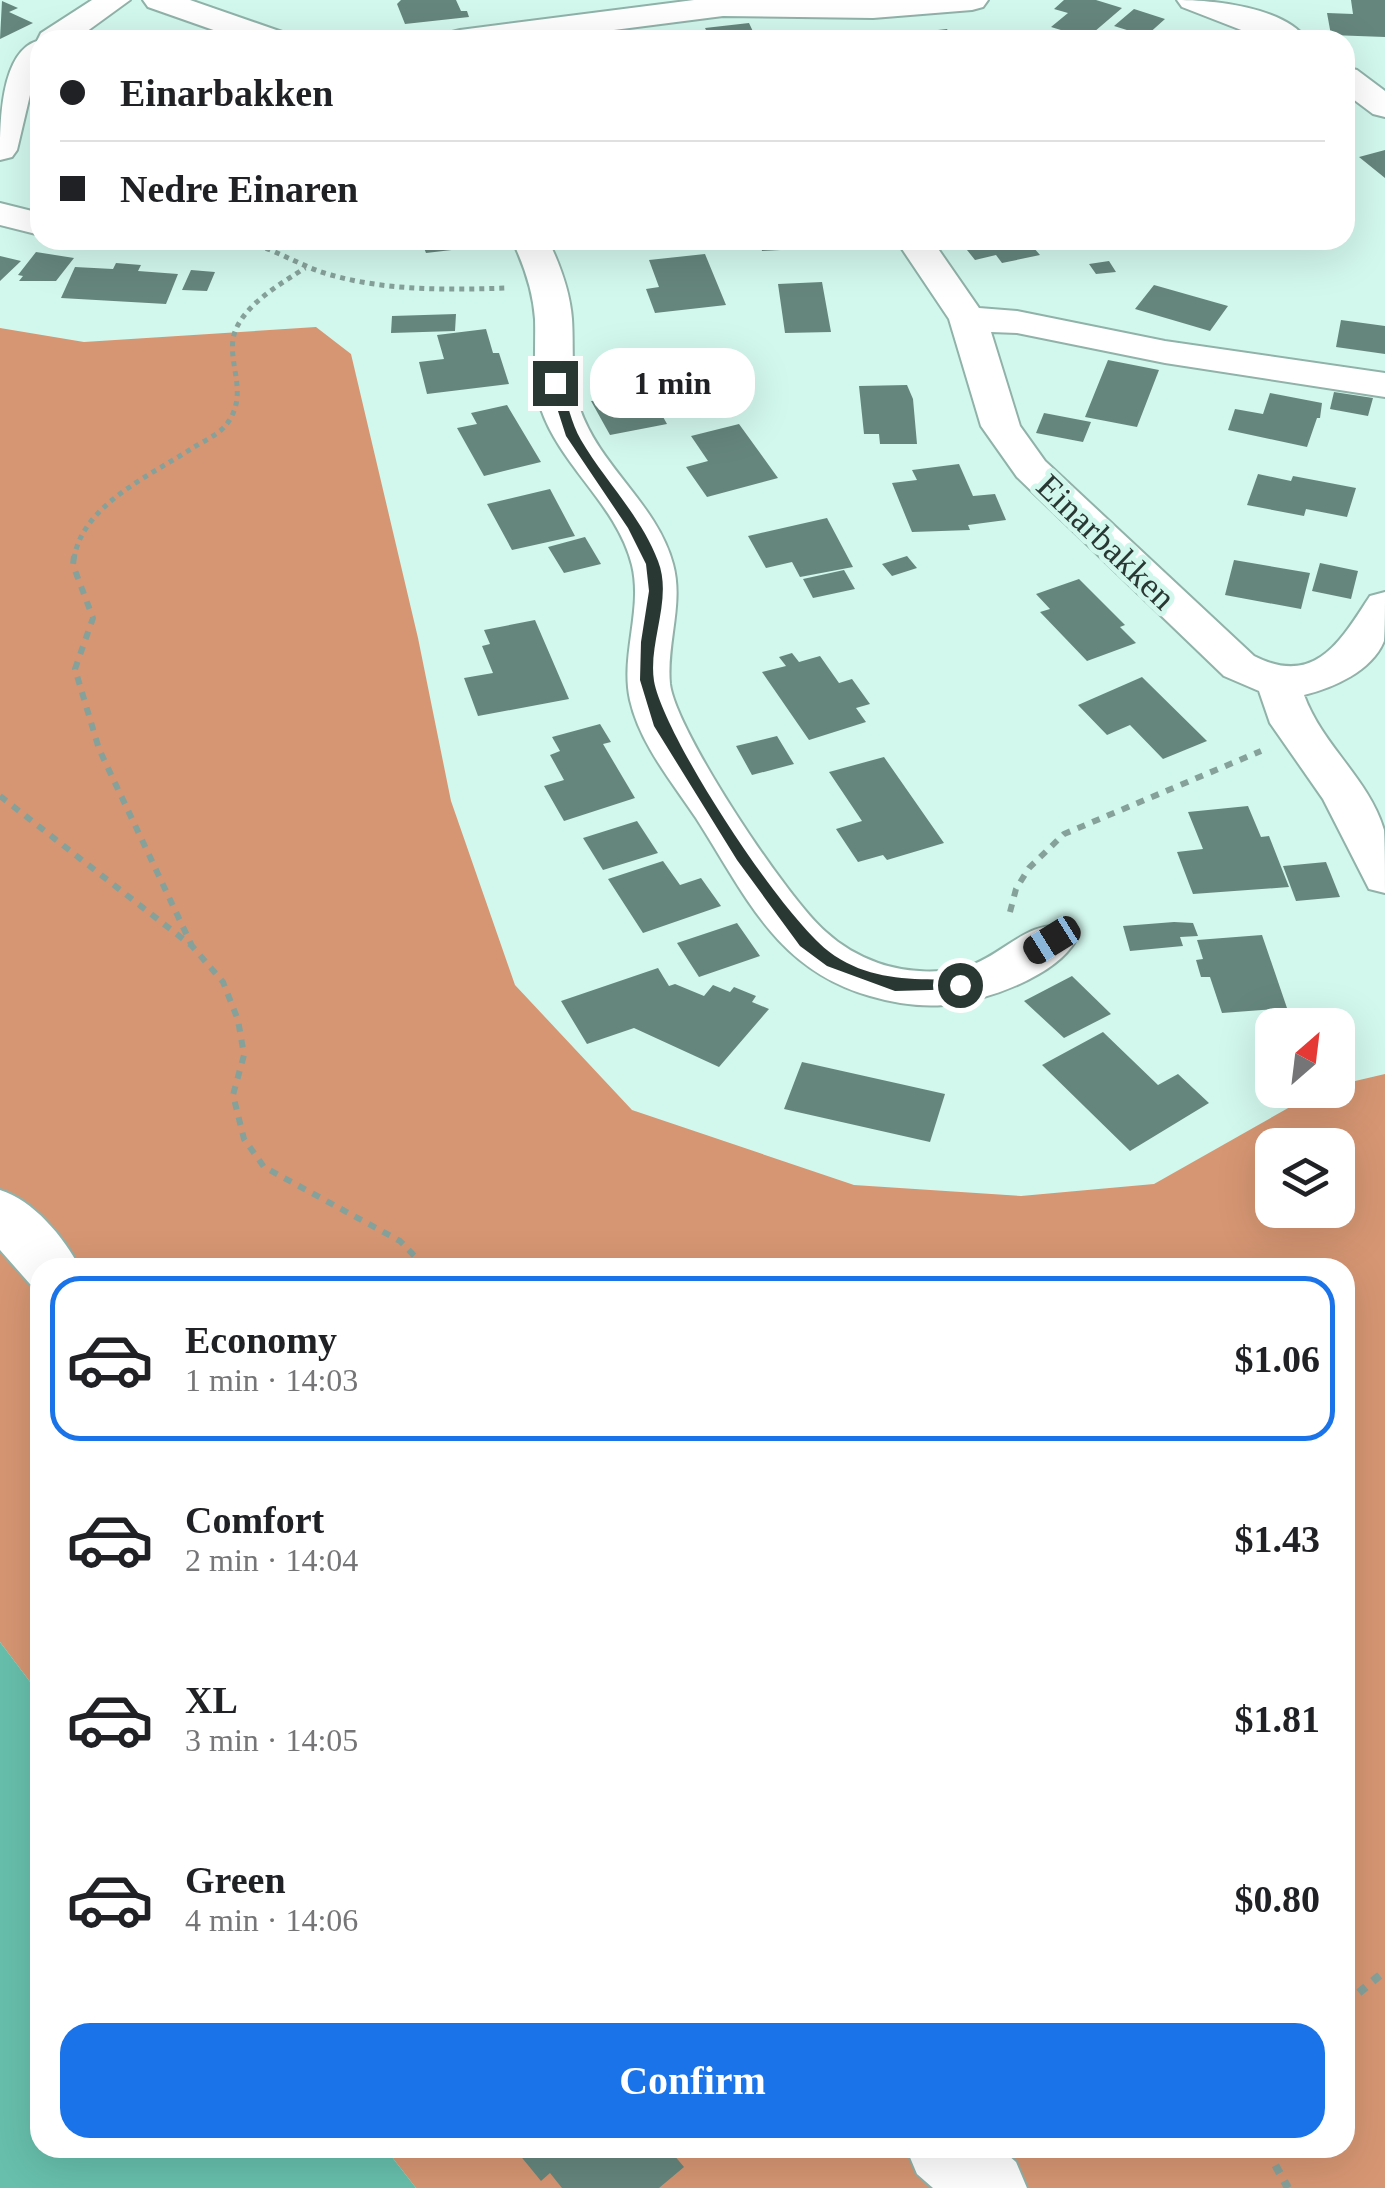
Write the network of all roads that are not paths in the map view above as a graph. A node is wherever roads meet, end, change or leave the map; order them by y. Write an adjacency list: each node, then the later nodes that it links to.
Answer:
1 (114, 0): 7 (street)
2 (160, 0): 8 (street)
3 (972, 0): 6 (street)
4 (1193, 0): 10 (street)
5 (721, 3): 6 (street); 9 (street)
6 (812, 24)
7 (68, 30)
8 (245, 30)
9 (533, 30)
10 (1274, 30)
11 (30, 62): 14 (street)
12 (1355, 85): 13 (street)
13 (1385, 108)
14 (0, 150)
15 (0, 214): 16 (street)
16 (30, 222)
17 (534, 250): 24 (street)
18 (921, 250): 19 (street, Einarbakken)
19 (968, 319): 20 (street); 22 (street, Einarbakken)
20 (1385, 385)
21 (1385, 605): 22 (street)
22 (1278, 682): 23 (street)
23 (1385, 877)
24 (1034, 952)
25 (0, 1212): 26 (main road)
26 (42, 1258)
27 (955, 2158): 28 (main road)
28 (990, 2188)

